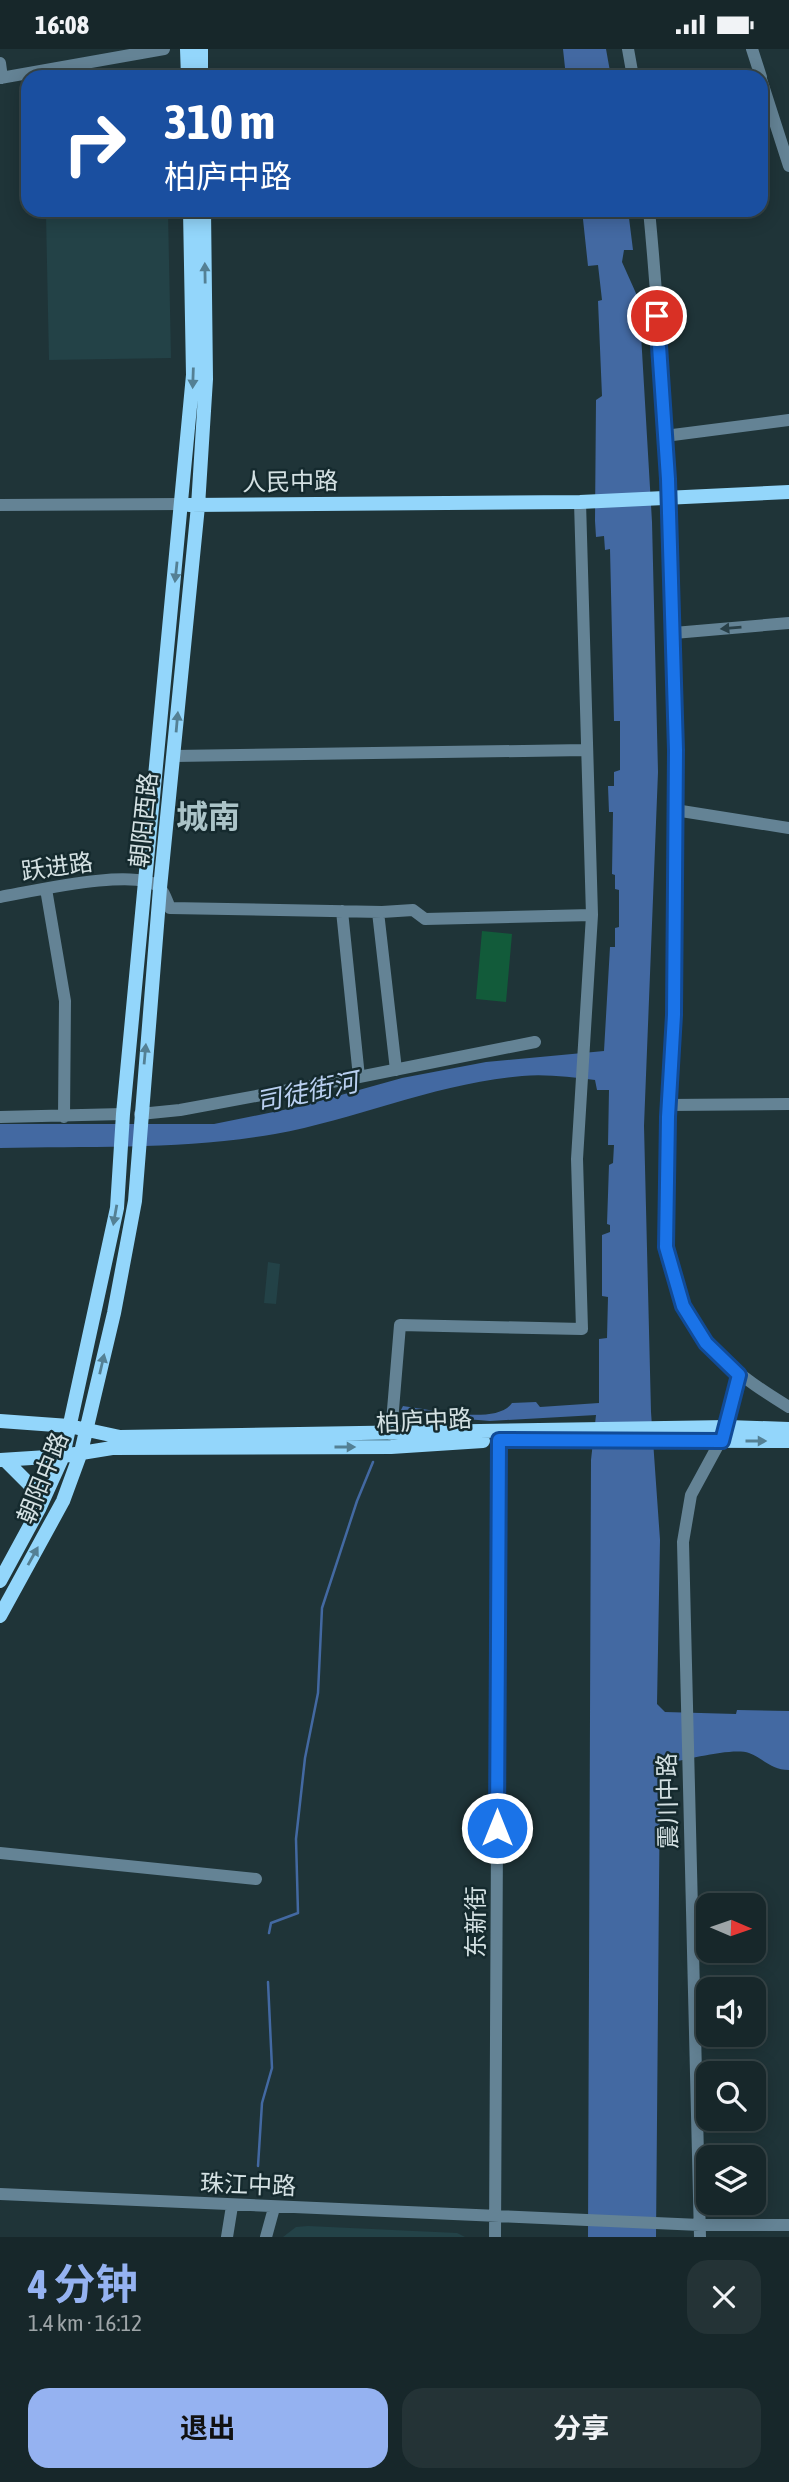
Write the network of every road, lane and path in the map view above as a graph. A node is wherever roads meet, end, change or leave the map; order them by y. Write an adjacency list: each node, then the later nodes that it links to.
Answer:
1 (164, 49): 7 (street)
2 (187, 49): 8 (main road)
3 (201, 49): 9 (main road)
4 (628, 49): 10 (street)
5 (752, 49): 11 (street)
6 (0, 63): 13 (street)
7 (46, 70)
8 (188, 70)
9 (201, 70)
10 (632, 70)
11 (759, 70)
12 (21, 74): 13 (street)
13 (1, 78)
14 (768, 99): 15 (street)
15 (789, 162)
16 (190, 217): 25 (main road, 朝阳西路, one-way to 25)
17 (204, 217): 25 (main road, 朝阳西路, one-way to 17)
18 (649, 217): 20 (street)
19 (789, 420): 20 (street)
20 (665, 436): 22 (street)
21 (789, 492): 22 (main road, 人民中路)
22 (669, 498): 23 (main road, 人民中路); 27 (street)
23 (580, 502): 25 (main road, 人民中路); 28 (street)
24 (0, 505): 25 (street, 人民中路)
25 (190, 505): 29 (main road, 朝阳西路, one-way to 25); 32 (main road, 朝阳西路, one-way to 32)
26 (789, 623): 27 (street, one-way to 27)
27 (674, 633): 30 (street)
28 (586, 750): 29 (street); 38 (street)
29 (174, 756): 34 (main road, 朝阳西路)
30 (676, 810): 31 (street); 43 (street)
31 (789, 828)
32 (145, 880): 33 (street, 跃进路); 34 (street, 跃进路); 46 (main road, 朝阳西路)
33 (47, 888): 35 (street, 跃进路); 45 (street)
34 (160, 888): 36 (street, 跃进路); 47 (main road, 朝阳西路, one-way to 34)
35 (0, 897)
36 (342, 911): 37 (street); 41 (street)
37 (378, 912): 38 (street); 40 (street)
38 (592, 915): 55 (street)
39 (534, 1042): 40 (street)
40 (396, 1070): 41 (street)
41 (359, 1077): 47 (street)
42 (789, 1104): 43 (street)
43 (668, 1105): 48 (street)
44 (0, 1117): 45 (street)
45 (64, 1117): 46 (street)
46 (123, 1118): 51 (main road, 朝阳西路, one-way to 51)
47 (139, 1118): 54 (main road, 朝阳西路, one-way to 47)
48 (739, 1375): 49 (street); 52 (street, 震川中路)
49 (789, 1407)
50 (0, 1421): 51 (main road, 柏庐中路)
51 (69, 1426): 54 (main road, 柏庐中路); 62 (main road, 朝阳中路)
52 (728, 1427): 53 (main road, 柏庐中路); 57 (main road, 柏庐中路); 59 (street, 震川中路)
53 (789, 1429)
54 (87, 1431): 55 (main road, 柏庐中路); 61 (main road, 朝阳中路)
55 (390, 1434): 56 (main road, 柏庐中路)
56 (569, 1435): 57 (main road, 柏庐中路); 58 (main road, 柏庐中路)
57 (689, 1435): 59 (main road, 柏庐中路)
58 (499, 1440): 61 (main road, 柏庐中路, one-way to 58); 72 (street, 东新街)
59 (722, 1441): 60 (main road, 柏庐中路, one-way to 60); 74 (street, 震川中路)
60 (789, 1441)
61 (81, 1453): 62 (main road, 柏庐中路); 66 (main road, 朝阳中路, one-way to 61)
62 (63, 1456): 63 (main road, 柏庐中路); 64 (main road, 朝阳中路)
63 (3, 1460): 64 (main road)
64 (39, 1509): 65 (main road, 朝阳中路)
65 (0, 1581)
66 (0, 1616)
67 (0, 1853): 68 (street)
68 (256, 1879)
69 (0, 2194): 70 (street, 珠江中路)
70 (232, 2206): 71 (street, 珠江中路); 75 (street)
71 (274, 2208): 72 (street, 珠江中路); 76 (street)
72 (495, 2216): 74 (street, 珠江中路); 77 (street, 东新街)
73 (789, 2225): 74 (street)
74 (700, 2231)
75 (227, 2237)
76 (266, 2237)
77 (495, 2237)

